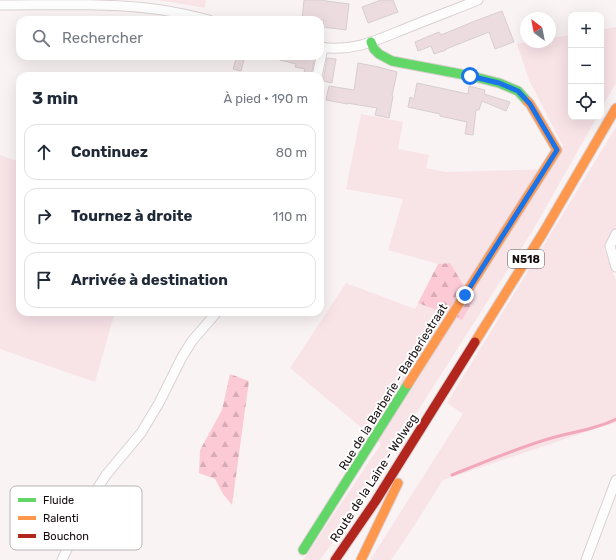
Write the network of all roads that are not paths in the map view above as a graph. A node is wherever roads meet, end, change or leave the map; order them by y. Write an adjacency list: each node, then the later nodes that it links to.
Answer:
1 (478, 0): 4 (street)
2 (0, 5): 3 (street)
3 (192, 16)
4 (371, 42): 5 (street); 16 (main road, Rue de la Barberie - Barberiestraat)
5 (324, 48)
6 (320, 60): 7 (street)
7 (318, 72)
8 (616, 108): 12 (main road, Route de la Laine - Wolweg / N518)
9 (616, 234): 10 (street)
10 (616, 267)
11 (214, 316): 14 (street)
12 (433, 408): 18 (main road, Route de la Laine - Wolweg / N518); 19 (main road, Route de la Laine - Wolweg / N518)
13 (616, 480): 20 (street)
14 (99, 486)
15 (67, 550): 17 (street)
16 (303, 550)
17 (62, 560)
18 (335, 560)
19 (361, 560)
20 (586, 560)

